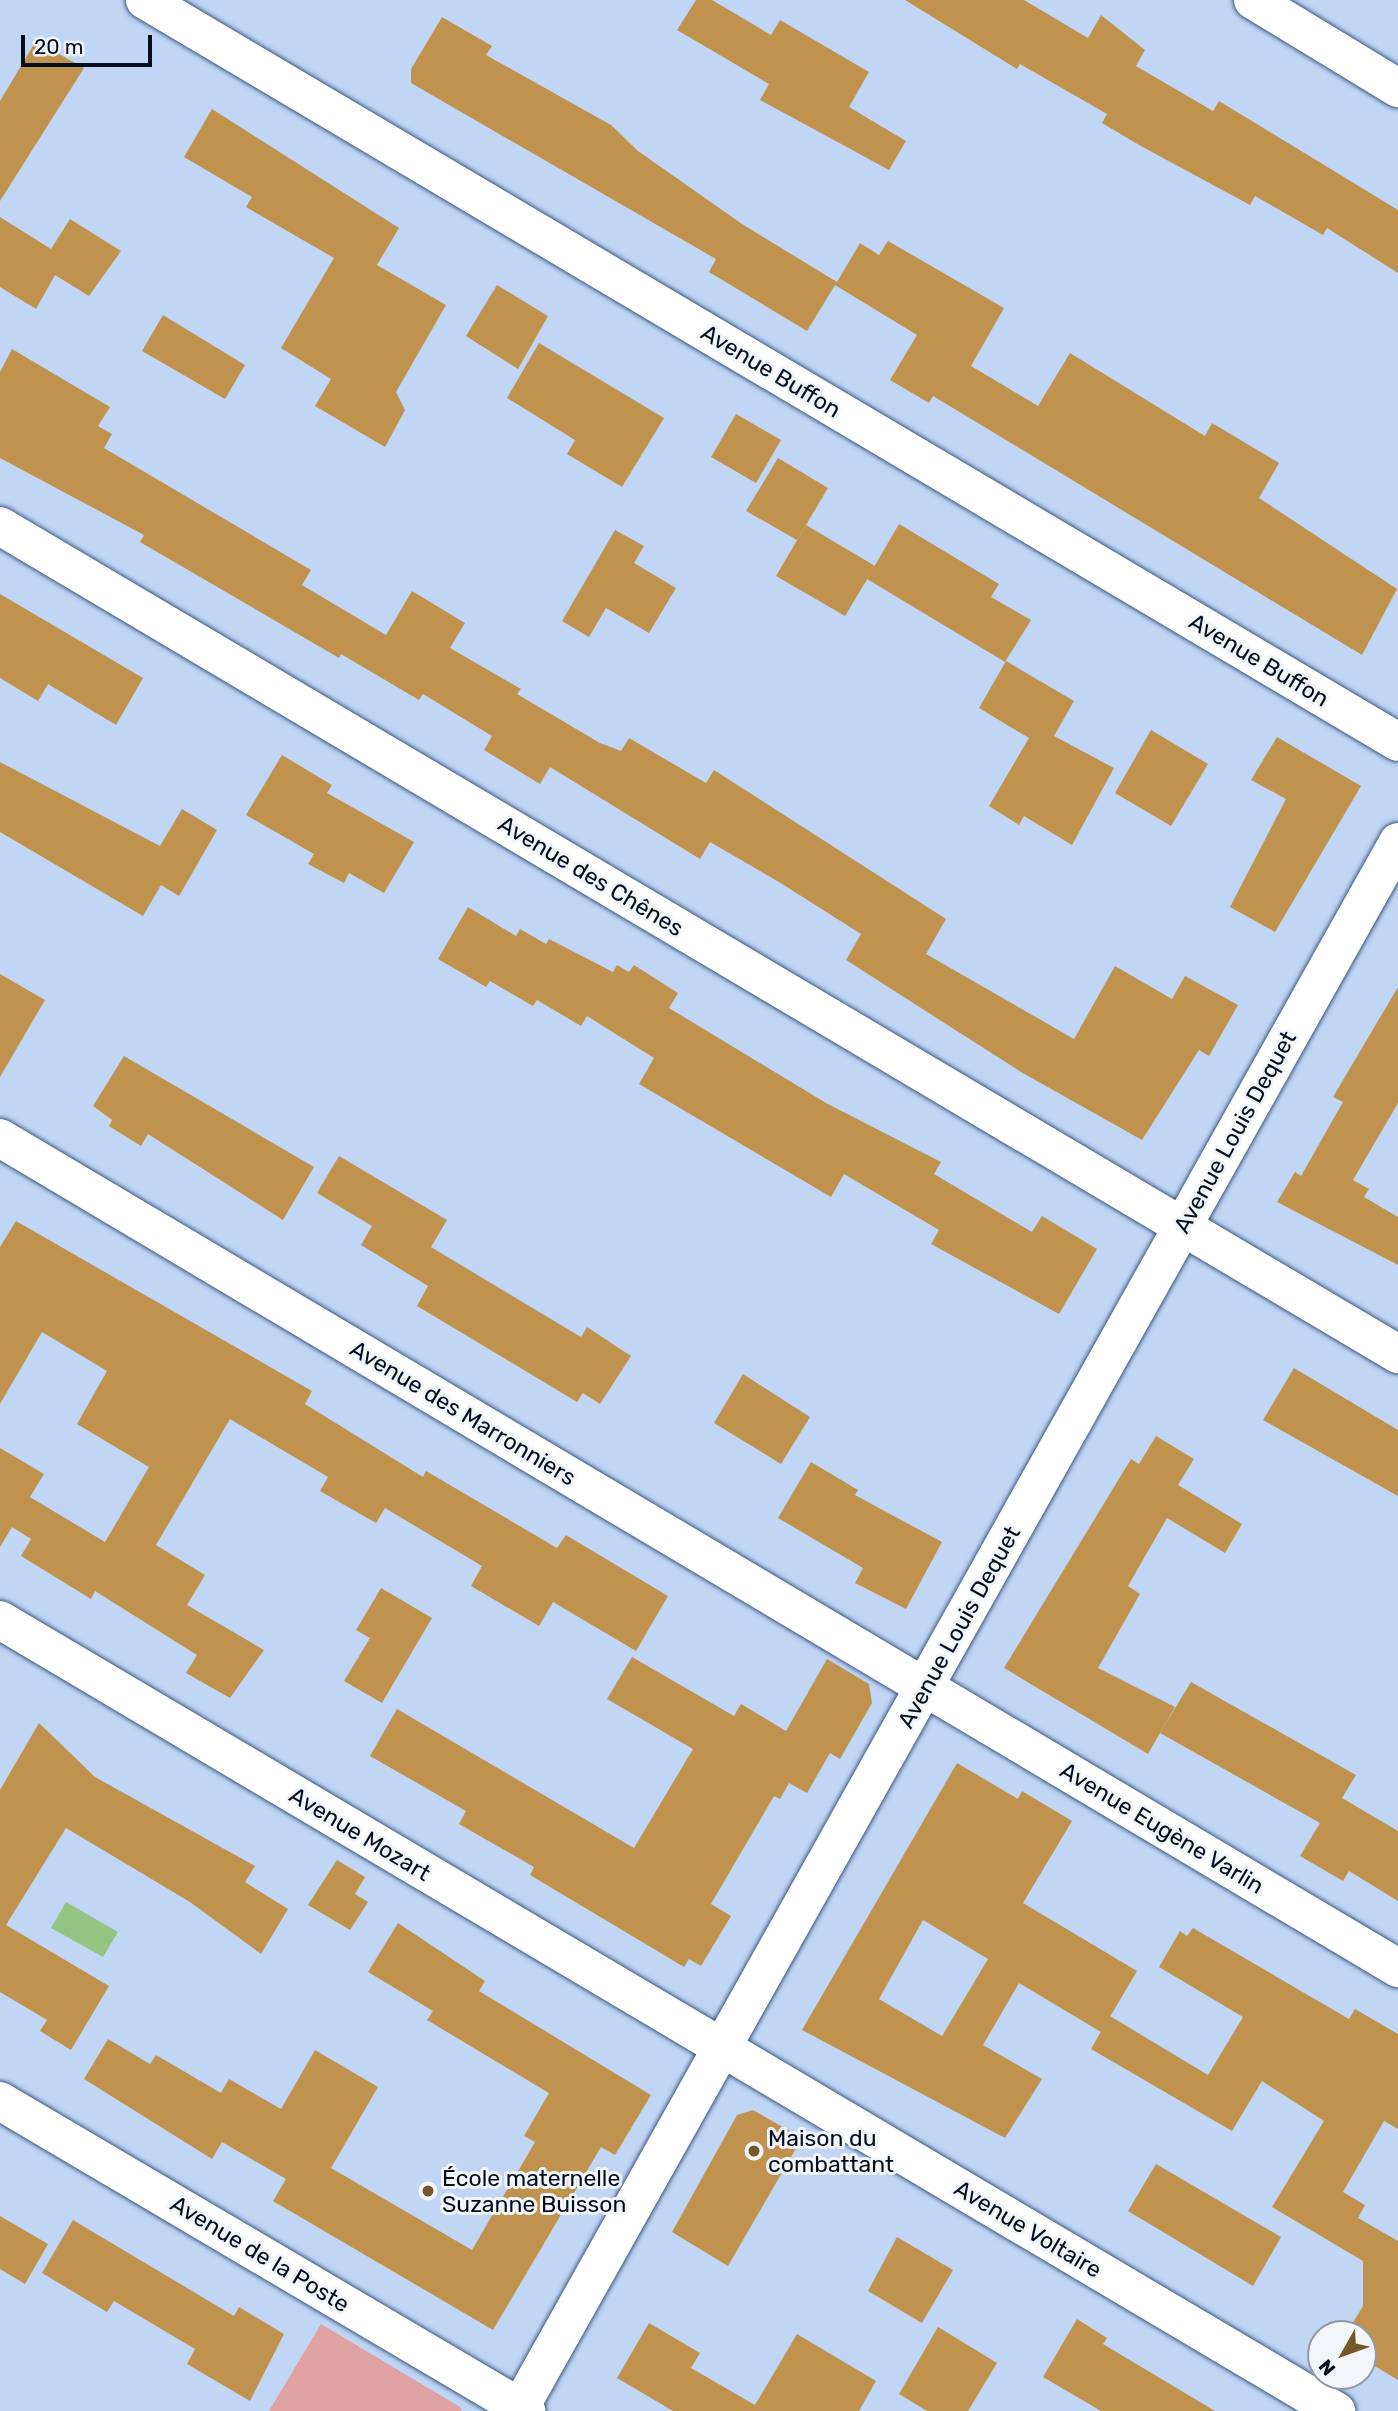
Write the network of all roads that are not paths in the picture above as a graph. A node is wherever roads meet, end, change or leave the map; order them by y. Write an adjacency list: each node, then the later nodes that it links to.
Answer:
1 (145, 0): 5 (street, Avenue Buffon)
2 (1253, 0): 3 (street)
3 (1398, 88)
4 (0, 526): 8 (street, Avenue des Chênes)
5 (1398, 742)
6 (1398, 842): 8 (street, Avenue Louis Dequet)
7 (0, 1138): 11 (street, Avenue des Marronniers)
8 (1182, 1227): 9 (street, Avenue des Chênes); 11 (street, Avenue Louis Dequet)
9 (1398, 1354)
10 (0, 1620): 13 (street, Avenue Mozart)
11 (925, 1688): 12 (street, Avenue Eugène Varlin); 13 (street, Avenue Louis Dequet)
12 (1398, 1968)
13 (720, 2047): 15 (street, Avenue Louis Dequet); 16 (street, Avenue Voltaire)
14 (0, 2101): 15 (street, Avenue de la Poste)
15 (521, 2410)
16 (1336, 2411)

